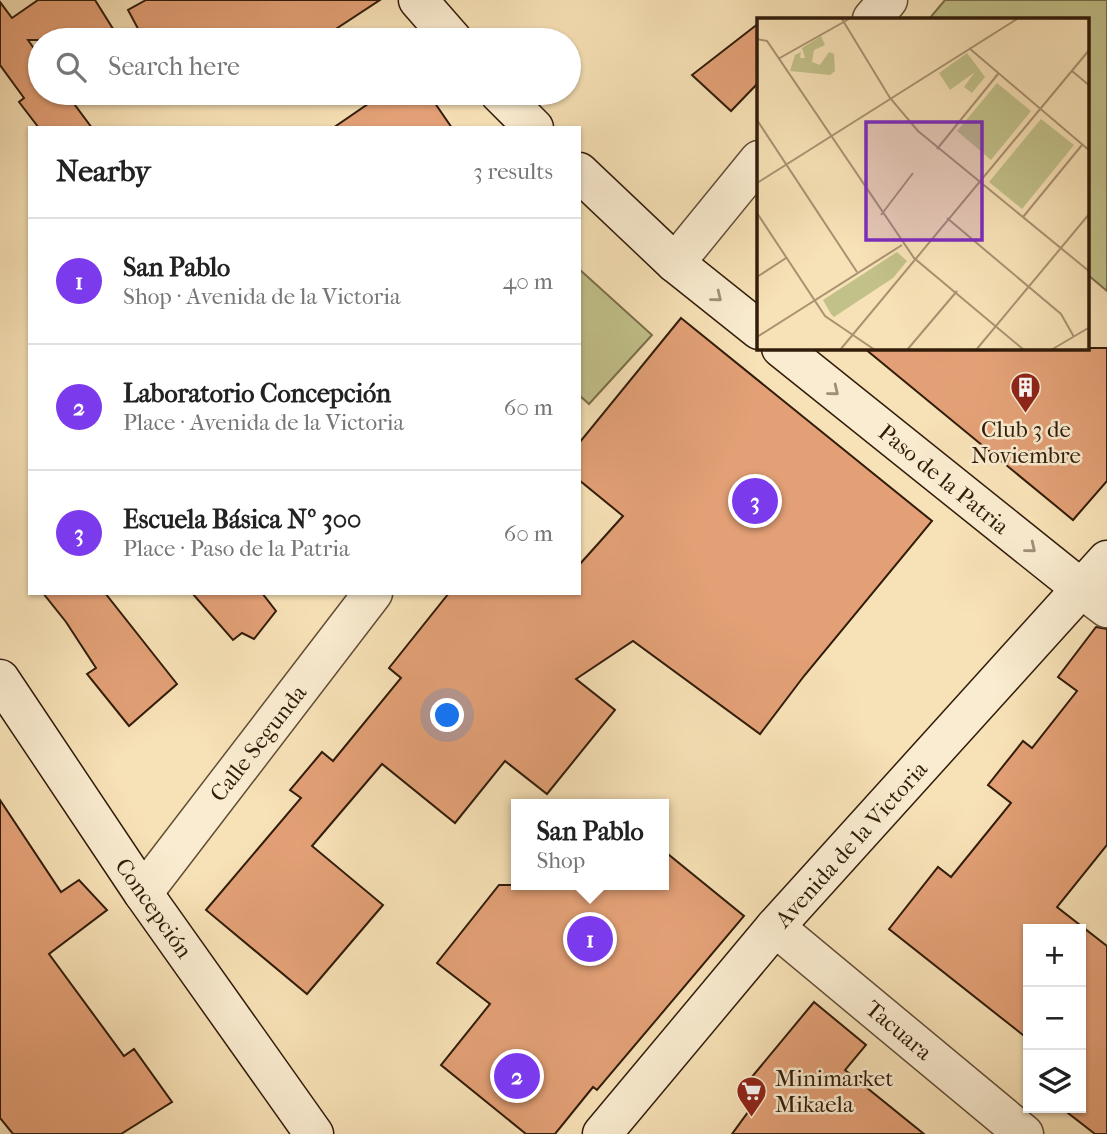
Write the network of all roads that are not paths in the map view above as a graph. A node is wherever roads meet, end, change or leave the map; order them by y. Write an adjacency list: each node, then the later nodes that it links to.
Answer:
1 (418, 0): 4 (street)
2 (888, 0): 3 (street)
3 (873, 18)
4 (442, 28)
5 (511, 105): 6 (street)
6 (532, 126)
7 (757, 161): 9 (street)
8 (581, 174): 9 (street)
9 (675, 263): 10 (street, one-way to 10)
10 (757, 328)
11 (784, 350): 14 (street, Paso de la Patria, one-way to 14)
12 (1107, 560): 14 (street, Avenida de la Victoria)
13 (371, 595): 16 (street, Calle Segunda)
14 (1095, 599): 17 (street, Avenida de la Victoria)
15 (0, 679): 16 (street, Concepción)
16 (143, 893): 18 (street, Concepción)
17 (775, 926): 19 (street, Avenida de la Victoria); 20 (street, Tacuara)
18 (314, 1134)
19 (602, 1134)
20 (1024, 1134)

